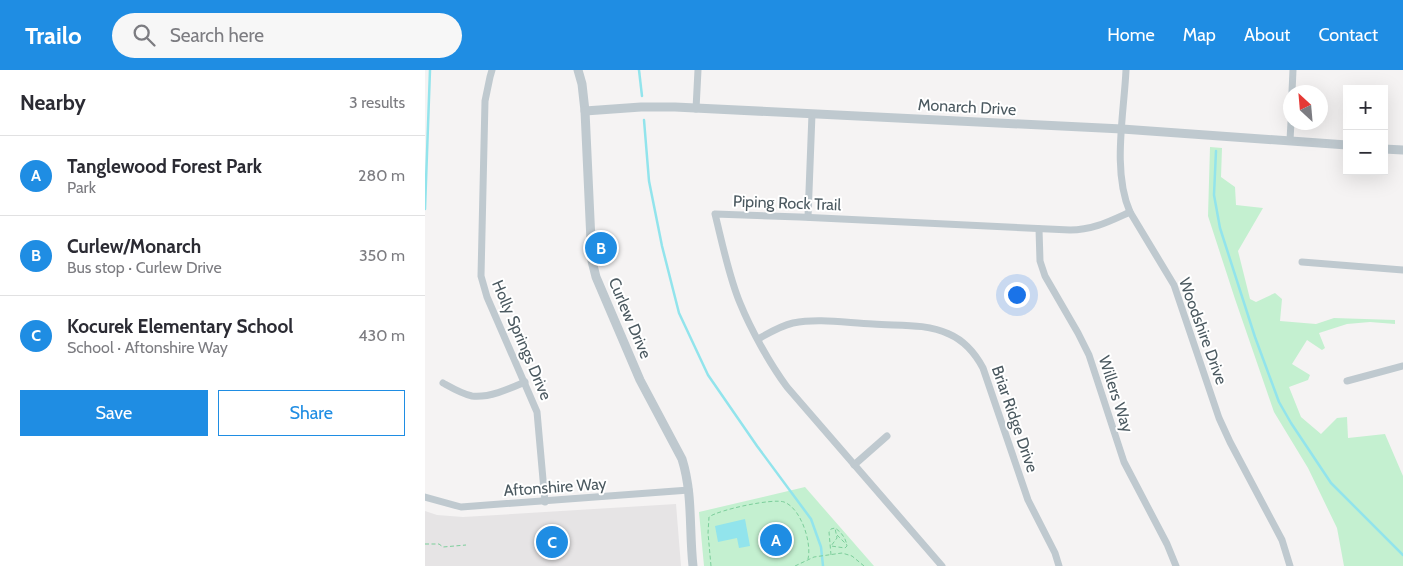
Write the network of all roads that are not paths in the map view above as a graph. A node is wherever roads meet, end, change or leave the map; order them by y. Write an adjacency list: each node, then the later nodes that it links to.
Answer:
1 (492, 70): 24 (street, Holly Springs Drive)
2 (578, 70): 8 (street, Curlew Drive)
3 (698, 70): 7 (street)
4 (1126, 70): 10 (street, Woodshire Drive)
5 (1293, 70): 6 (street)
6 (1292, 85)
7 (696, 108): 8 (street, Monarch Drive); 9 (street, Monarch Drive)
8 (585, 111): 28 (street, Curlew Drive)
9 (813, 114): 10 (street, Monarch Drive); 17 (street)
10 (1122, 129): 12 (street, Monarch Drive); 16 (street, Woodshire Drive)
11 (1291, 130): 12 (street)
12 (1290, 140): 13 (street, Monarch Drive)
13 (1343, 145)
14 (1388, 148): 15 (street)
15 (1403, 150)
16 (1130, 212): 18 (street, Piping Rock Trail); 35 (street, Woodshire Drive)
17 (808, 217): 18 (street, Piping Rock Trail); 21 (street, Piping Rock Trail)
18 (1039, 230): 34 (street, Willers Way)
19 (1302, 262): 20 (street)
20 (1403, 270)
21 (758, 339): 27 (street, Piping Rock Trail); 33 (street, Briar Ridge Drive)
22 (1403, 366): 23 (street)
23 (1347, 381)
24 (525, 382): 25 (street); 30 (street, Holly Springs Drive)
25 (443, 383)
26 (887, 436): 27 (street)
27 (854, 465): 32 (street, Piping Rock Trail)
28 (689, 490): 30 (street, Aftonshire Way); 31 (street, Curlew Drive)
29 (425, 497): 30 (street, Aftonshire Way)
30 (545, 502)
31 (693, 566)
32 (942, 566)
33 (1059, 566)
34 (1176, 566)
35 (1290, 566)

